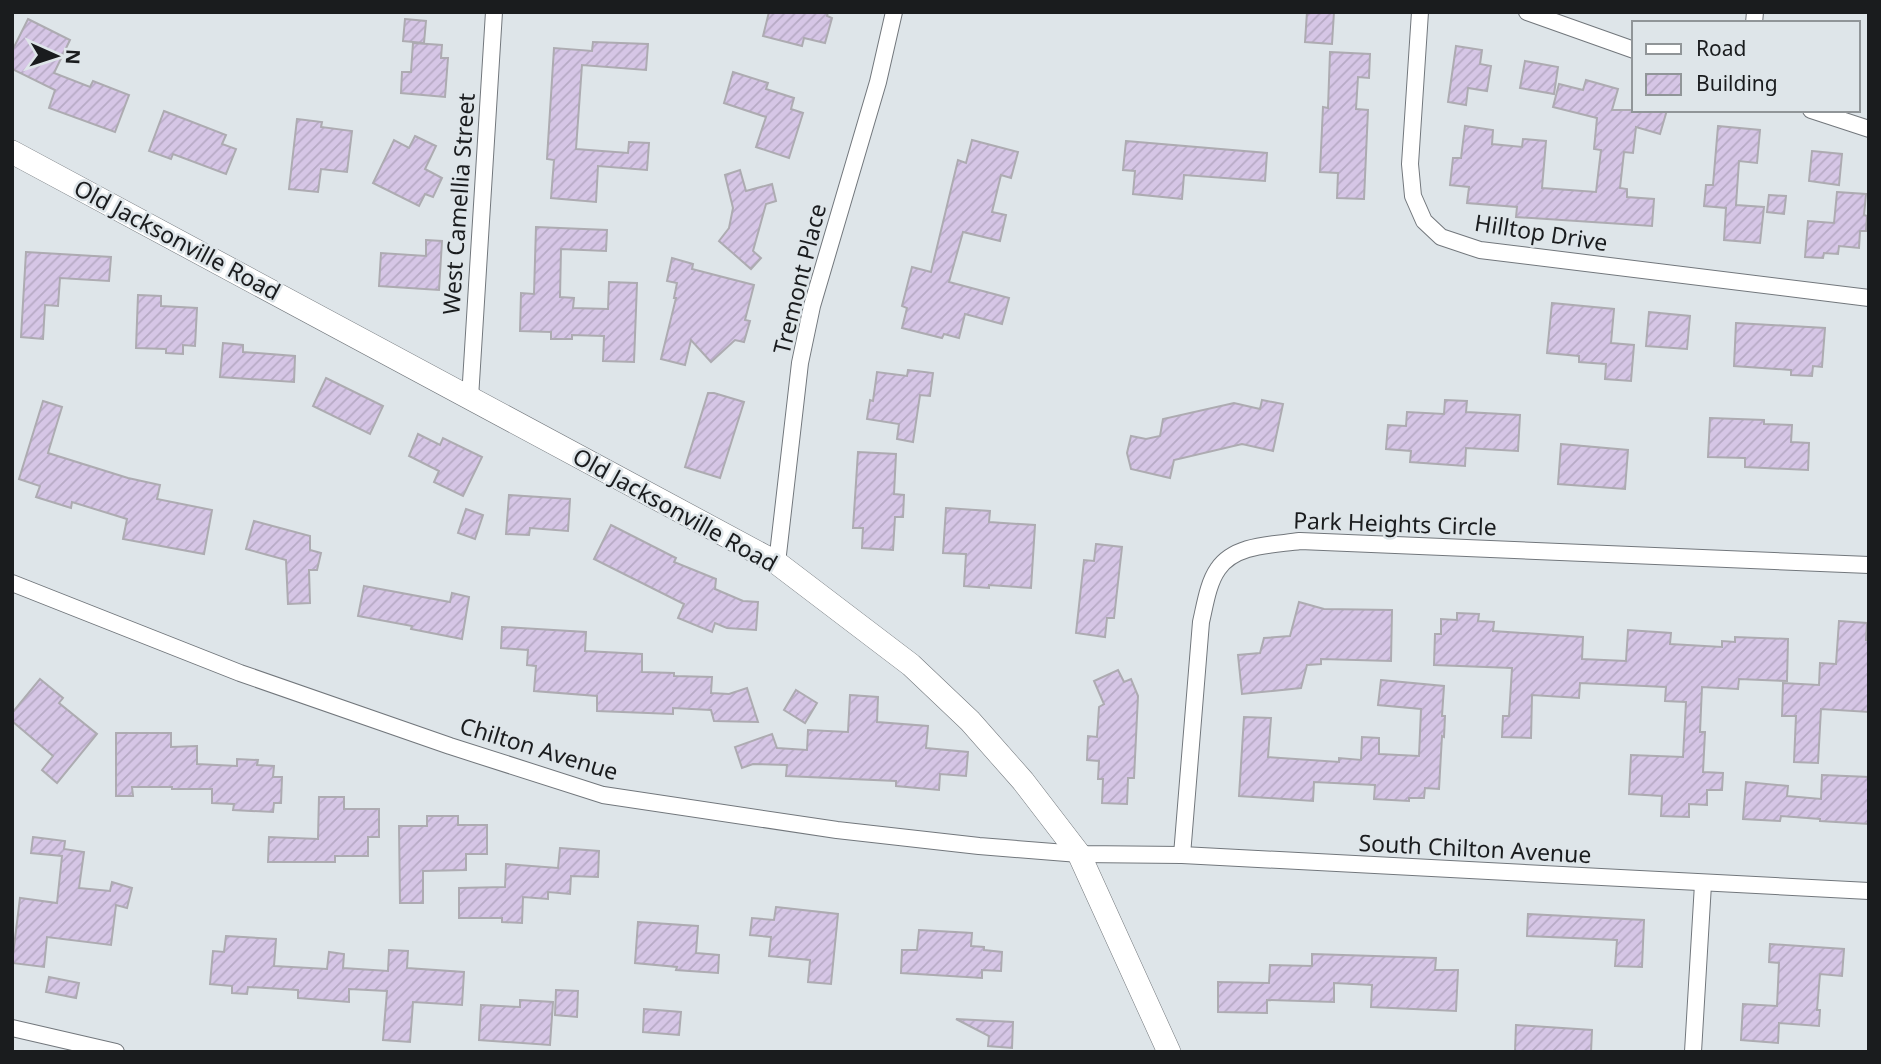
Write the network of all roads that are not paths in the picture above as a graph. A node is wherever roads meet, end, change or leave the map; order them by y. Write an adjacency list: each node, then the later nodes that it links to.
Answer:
1 (494, 12): 10 (street, West Camellia Street)
2 (894, 12): 11 (street, Tremont Place)
3 (1420, 12): 9 (street, Hilltop Drive)
4 (1527, 12): 5 (street)
5 (1632, 49)
6 (1817, 112): 7 (street)
7 (1869, 128)
8 (12, 152): 10 (main road, Old Jacksonville Road)
9 (1869, 298)
10 (470, 398): 11 (main road, Old Jacksonville Road)
11 (777, 563): 14 (main road, Old Jacksonville Road)
12 (1869, 565): 15 (street, Park Heights Circle)
13 (12, 583): 14 (street, Chilton Avenue)
14 (1079, 854): 15 (street, South Chilton Avenue); 20 (main road, Old Jacksonville Road)
15 (1182, 855): 16 (street, South Chilton Avenue)
16 (1703, 884): 17 (street, South Chilton Avenue); 21 (street)
17 (1869, 891)
18 (12, 1028): 19 (street)
19 (116, 1052)
20 (1168, 1052)
21 (1693, 1052)

